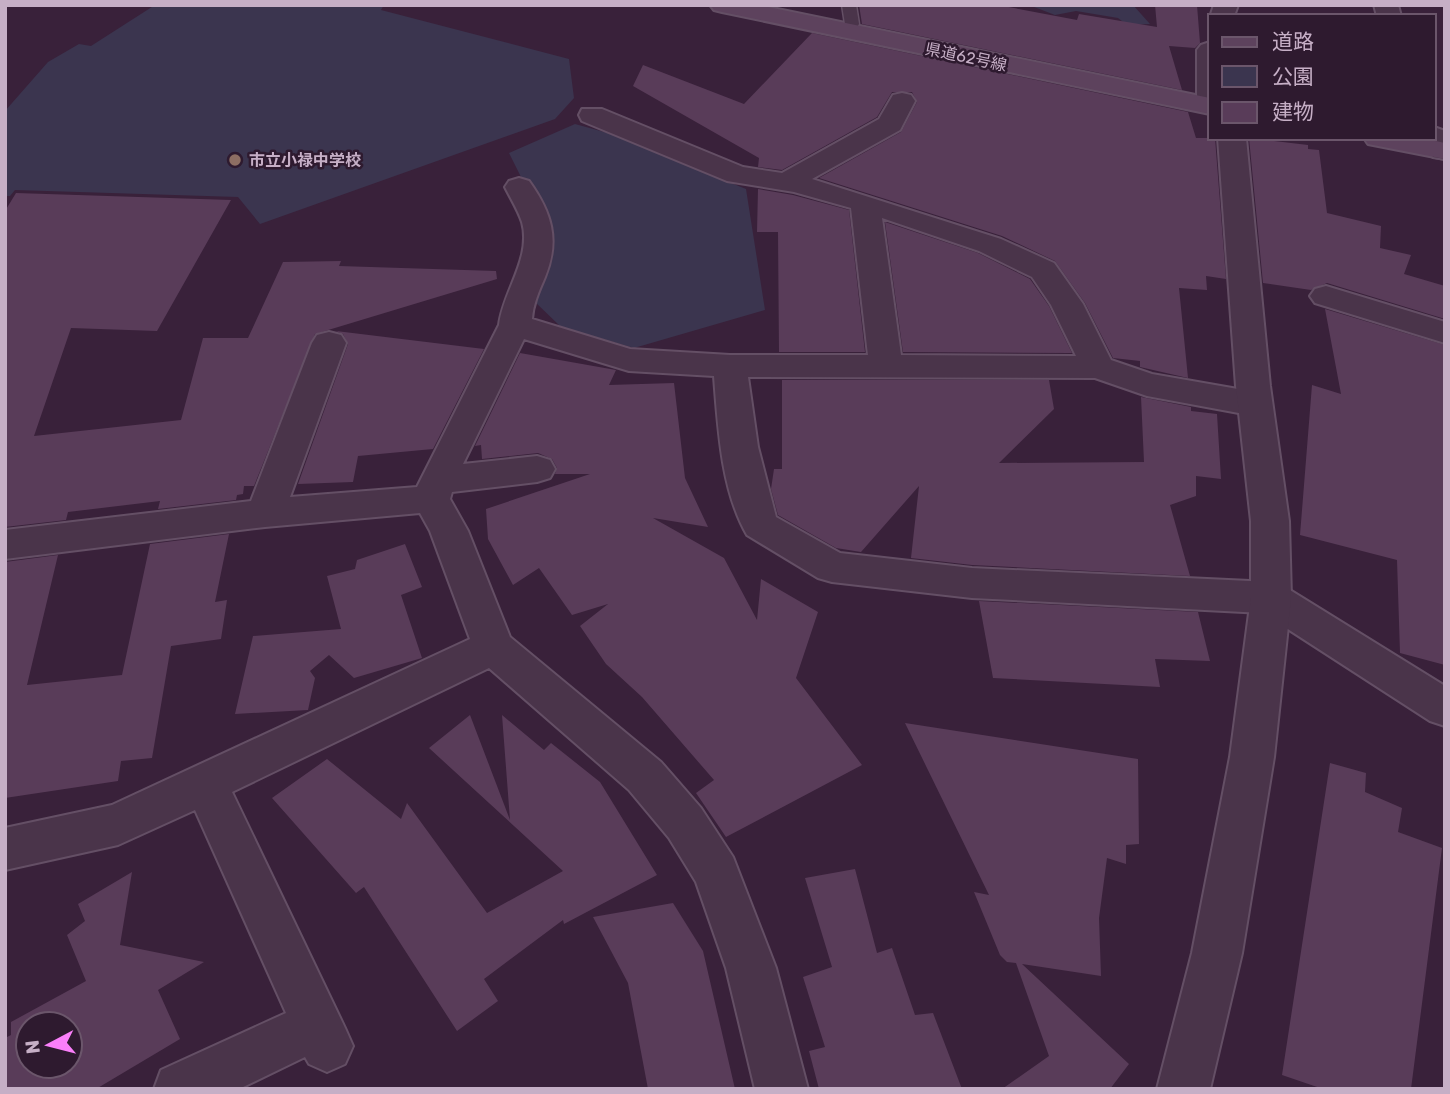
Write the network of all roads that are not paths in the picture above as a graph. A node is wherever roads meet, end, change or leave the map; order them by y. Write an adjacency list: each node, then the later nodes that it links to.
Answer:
1 (722, 5): 3 (main road, 県道62号線)
2 (849, 5): 3 (lane)
3 (847, 32): 5 (main road, 県道62号線)
4 (902, 101): 10 (street)
5 (1208, 106)
6 (592, 115): 10 (street)
7 (1232, 140): 20 (street)
8 (1392, 140): 9 (main road)
9 (1442, 147)
10 (787, 182): 12 (street)
11 (519, 187): 14 (street)
12 (864, 203): 18 (street); 19 (street)
13 (1326, 296): 15 (street)
14 (515, 326): 17 (street); 22 (street)
15 (1445, 332)
16 (329, 343): 23 (street)
17 (730, 366): 18 (street); 25 (street)
18 (886, 366): 19 (street)
19 (1098, 367): 20 (street)
20 (1255, 404): 25 (street)
21 (537, 468): 22 (street)
22 (435, 489): 23 (street); 26 (street)
23 (265, 513): 24 (street)
24 (5, 545)
25 (1270, 598): 27 (street); 32 (street)
26 (493, 648): 28 (street); 31 (street)
27 (1445, 708)
28 (205, 783): 29 (street); 30 (street)
29 (5, 849)
30 (180, 1089)
31 (782, 1089)
32 (1183, 1089)

